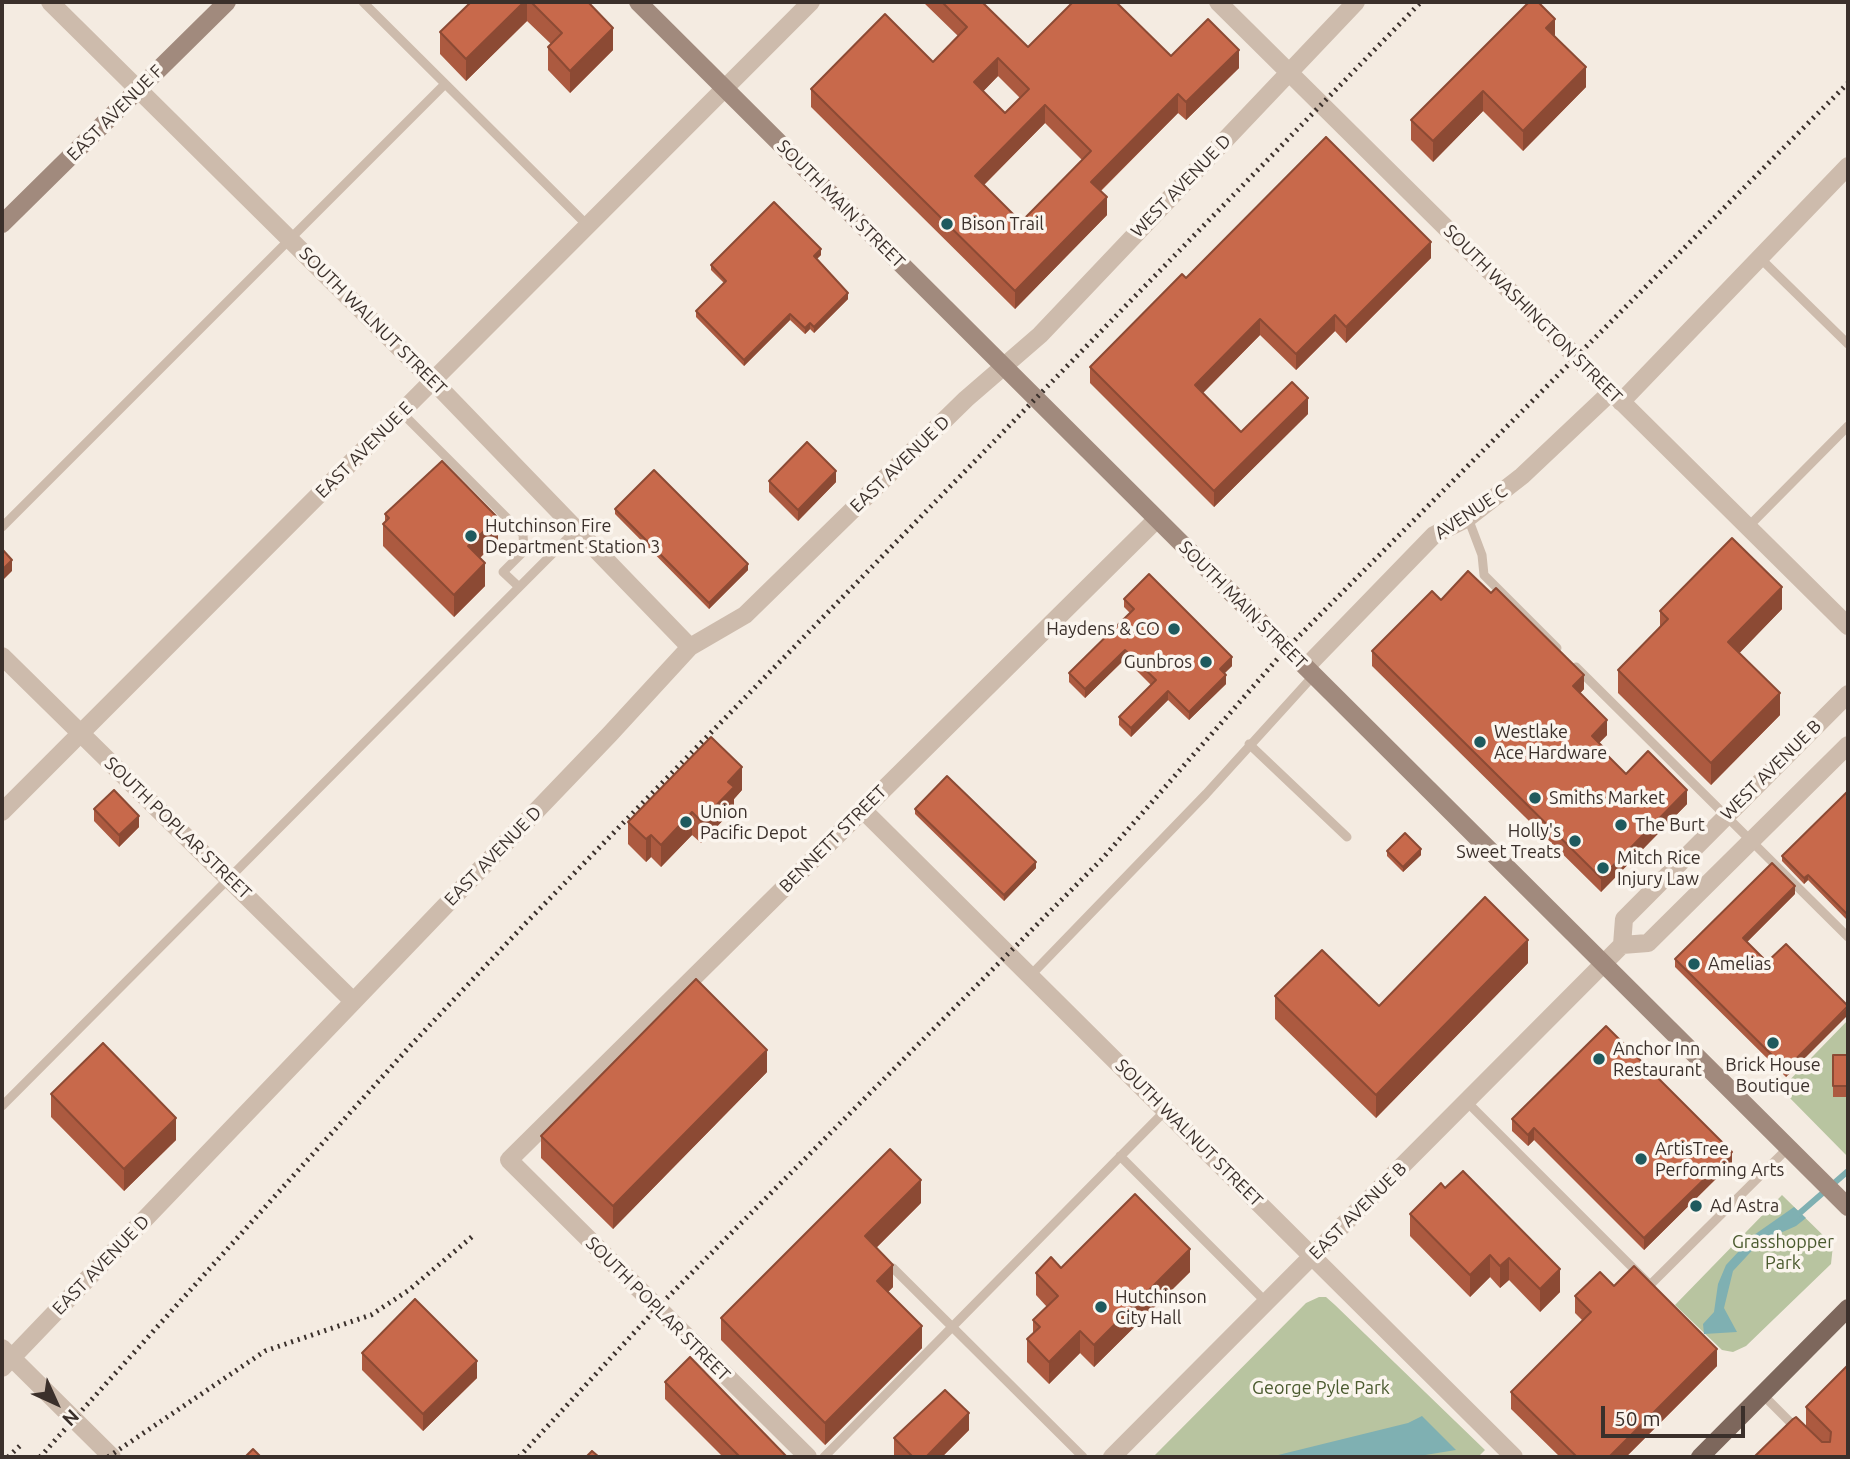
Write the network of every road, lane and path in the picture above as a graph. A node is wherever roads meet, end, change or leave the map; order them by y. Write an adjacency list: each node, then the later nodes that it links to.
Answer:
1 (50, 2): 10 (street, SOUTH WALNUT STREET)
2 (227, 2): 10 (street, EAST AVENUE F)
3 (363, 2): 9 (lane)
4 (638, 2): 11 (street, SOUTH MAIN STREET)
5 (811, 2): 11 (street, EAST AVENUE E)
6 (1218, 2): 8 (street, SOUTH WASHINGTON STREET)
7 (1356, 2): 8 (street, WEST AVENUE D)
8 (1289, 73): 18 (street, WEST AVENUE D); 20 (street, SOUTH WASHINGTON STREET)
9 (445, 84): 14 (lane); 15 (lane)
10 (140, 89): 13 (street, EAST AVENUE F); 15 (street, SOUTH WALNUT STREET)
11 (726, 89): 14 (street, EAST AVENUE E); 18 (street, SOUTH MAIN STREET)
12 (1848, 166): 16 (street, AVENUE C)
13 (2, 224)
14 (588, 226): 19 (street, EAST AVENUE E)
15 (288, 238): 19 (street, SOUTH WALNUT STREET); 25 (lane)
16 (1761, 259): 17 (lane); 20 (street, AVENUE C)
17 (1848, 344)
18 (1004, 366): 23 (street, SOUTH MAIN STREET); 30 (street, EAST AVENUE D)
19 (433, 381): 21 (street, EAST AVENUE E); 26 (street, SOUTH WALNUT STREET)
20 (1616, 397): 24 (street, AVENUE C); 27 (street, SOUTH WASHINGTON STREET)
21 (402, 412): 28 (lane); 36 (street, EAST AVENUE E)
22 (1848, 425): 27 (lane)
23 (1157, 519): 34 (street, SOUTH MAIN STREET); 39 (street, BENNETT STREET)
24 (1468, 519): 31 (lane); 34 (street, AVENUE C)
25 (2, 527)
26 (578, 528): 28 (lane); 30 (street, SOUTH WALNUT STREET)
27 (1747, 528): 29 (street, SOUTH WASHINGTON STREET)
28 (519, 587): 44 (lane)
29 (1848, 625)
30 (690, 646): 49 (street, EAST AVENUE D)
31 (1560, 652)
32 (2, 656): 36 (street, SOUTH POPLAR STREET)
33 (1570, 661): 41 (lane)
34 (1310, 671): 37 (lane); 47 (street, SOUTH MAIN STREET)
35 (1848, 694): 41 (street, WEST AVENUE B)
36 (82, 733): 40 (street, EAST AVENUE E); 44 (street, SOUTH POPLAR STREET)
37 (1250, 744): 42 (lane); 48 (lane)
38 (1848, 745): 43 (street, WEST AVENUE B)
39 (863, 810): 48 (street, SOUTH WALNUT STREET); 55 (street, BENNETT STREET)
40 (2, 812)
41 (1726, 816): 43 (lane); 46 (street, WEST AVENUE B)
42 (1347, 837)
43 (1751, 841): 45 (lane); 46 (street, WEST AVENUE B)
44 (230, 878): 49 (street, SOUTH POPLAR STREET); 51 (lane)
45 (1848, 937)
46 (1622, 945): 47 (street, WEST AVENUE B)
47 (1604, 964): 50 (street, EAST AVENUE B); 53 (street, SOUTH MAIN STREET)
48 (1030, 976): 52 (street, SOUTH WALNUT STREET)
49 (353, 1001): 62 (street, EAST AVENUE D)
50 (1466, 1101): 53 (lane); 57 (street, EAST AVENUE B)
51 (2, 1106)
52 (1166, 1110): 54 (lane); 57 (street, SOUTH WALNUT STREET)
53 (1788, 1148): 56 (street, SOUTH MAIN STREET)
54 (1120, 1156): 59 (lane); 61 (lane)
55 (509, 1160): 66 (street, SOUTH POPLAR STREET)
56 (1848, 1208)
57 (1312, 1257): 59 (street, EAST AVENUE B); 70 (street, SOUTH WALNUT STREET)
58 (893, 1268): 61 (lane)
59 (1266, 1302): 69 (street, EAST AVENUE B)
60 (1848, 1308): 63 (main road)
61 (953, 1327): 67 (lane); 68 (lane)
62 (5, 1358): 65 (street)
63 (1763, 1395): 64 (lane); 71 (main road)
64 (1802, 1434)
65 (112, 1457)
66 (808, 1457)
67 (824, 1457)
68 (1083, 1457)
69 (1112, 1457)
70 (1514, 1457)
71 (1700, 1457)

